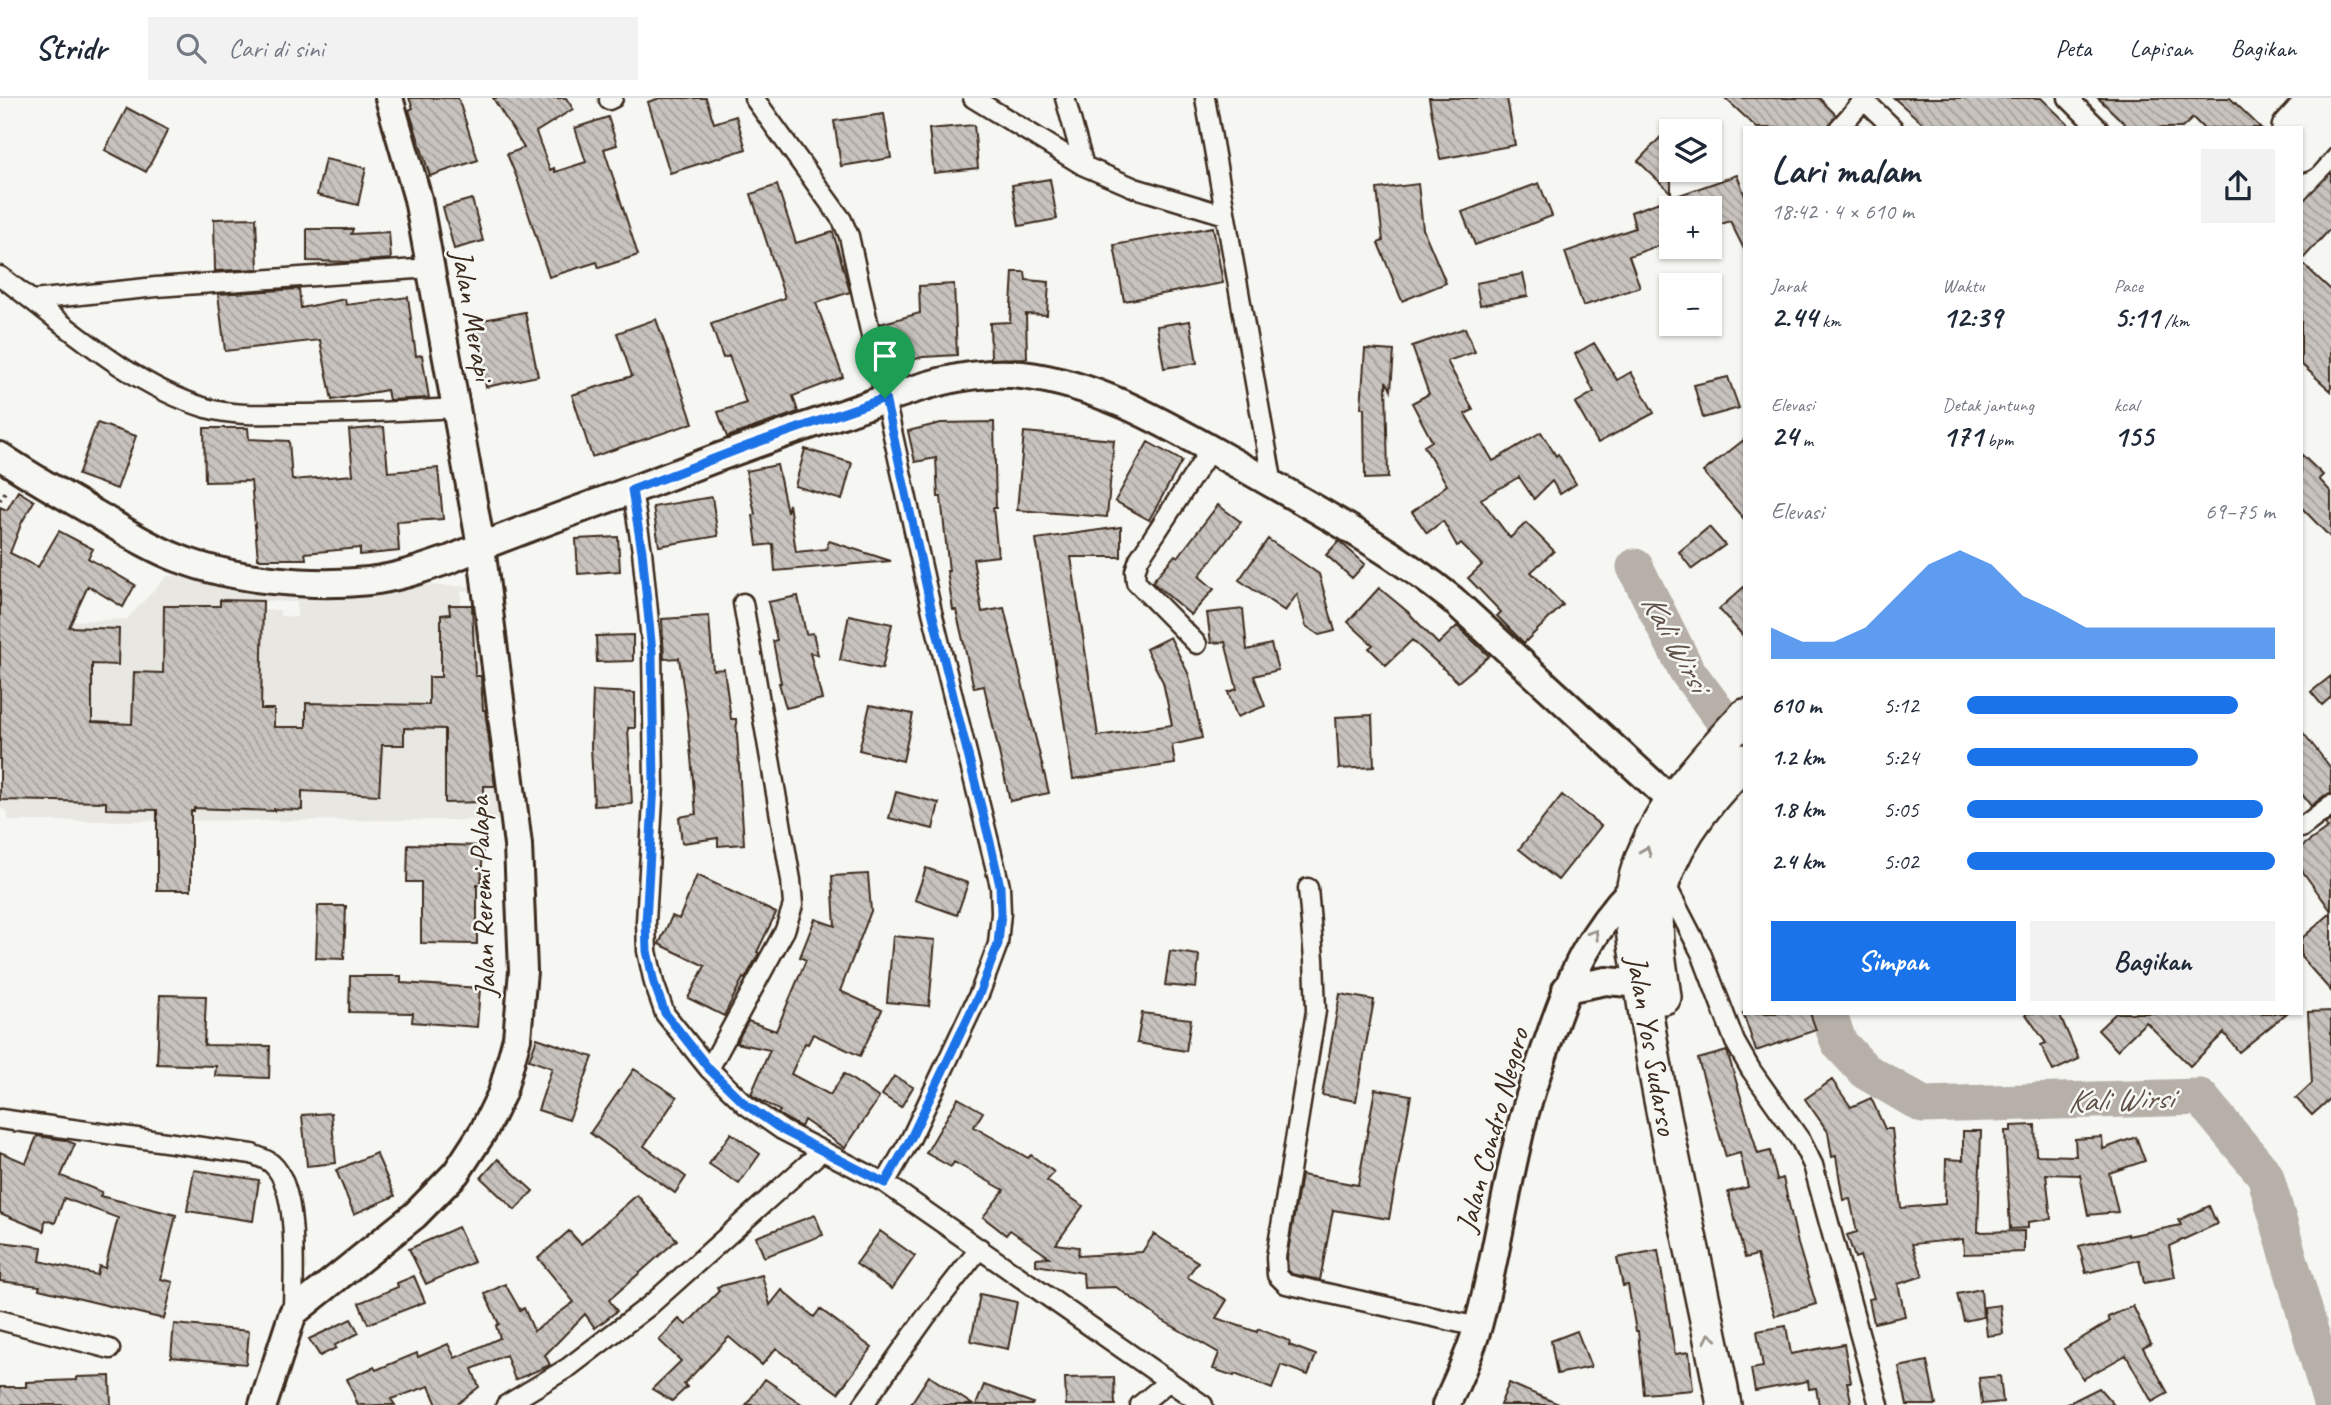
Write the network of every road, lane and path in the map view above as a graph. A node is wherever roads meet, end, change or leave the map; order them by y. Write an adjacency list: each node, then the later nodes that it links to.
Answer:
1 (389, 98): 17 (street, Jalan Merapi)
2 (754, 98): 20 (street)
3 (973, 98): 15 (street)
4 (1065, 98): 15 (street)
5 (2068, 98): 12 (street)
6 (2316, 98): 13 (highway)
7 (1865, 99): 10 (street); 11 (street)
8 (1202, 102): 16 (street)
9 (2331, 121): 14 (highway)
10 (1841, 126)
11 (1891, 126)
12 (2096, 126)
13 (2291, 126)
14 (2303, 153)
15 (1084, 166): 16 (street)
16 (1225, 215): 24 (street)
17 (431, 268): 19 (street); 21 (street, Jalan Merapi)
18 (0, 276): 19 (street)
19 (33, 300): 21 (street)
20 (885, 398): 22 (street); 25 (street); 41 (street)
21 (457, 408): 26 (street, Jalan Merapi)
22 (1210, 450): 24 (street); 28 (street)
23 (0, 456): 26 (street)
24 (1273, 485): 31 (street)
25 (632, 490): 26 (street); 38 (street)
26 (481, 546): 44 (street, Jalan Reremi Palapa)
27 (743, 603): 38 (street)
28 (1197, 643)
29 (1743, 721): 30 (highway, Jalan Yos Sudarso)
30 (1723, 769): 31 (highway, Jalan Yos Sudarso); 34 (highway, Jalan Yos Sudarso)
31 (1673, 803): 34 (highway, Jalan Yos Sudarso, one-way to 31)
32 (2331, 805): 33 (street)
33 (2303, 826)
34 (1649, 884): 36 (highway, Jalan Yos Sudarso); 37 (street, Jalan Condro Negoro, one-way to 34); 43 (highway, Jalan Yos Sudarso); 57 (street)
35 (1308, 888): 46 (street)
36 (1642, 984): 37 (street); 43 (highway, Jalan Yos Sudarso)
37 (1566, 989): 46 (street, Jalan Condro Negoro)
38 (709, 1069): 40 (street)
39 (0, 1119): 44 (street)
40 (822, 1151): 41 (street); 50 (street)
41 (885, 1183): 42 (street)
42 (980, 1248): 48 (street); 51 (street)
43 (1714, 1301): 55 (highway, Jalan Yos Sudarso, one-way to 43); 56 (highway, Jalan Yos Sudarso)
44 (293, 1312): 49 (street)
45 (0, 1320): 47 (street)
46 (1478, 1327): 54 (street, Jalan Condro Negoro)
47 (110, 1349)
48 (1170, 1381): 52 (street); 53 (street)
49 (263, 1405)
50 (506, 1405)
51 (863, 1405)
52 (1140, 1405)
53 (1203, 1405)
54 (1446, 1405)
55 (1724, 1405)
56 (1746, 1405)
57 (1879, 1405)

